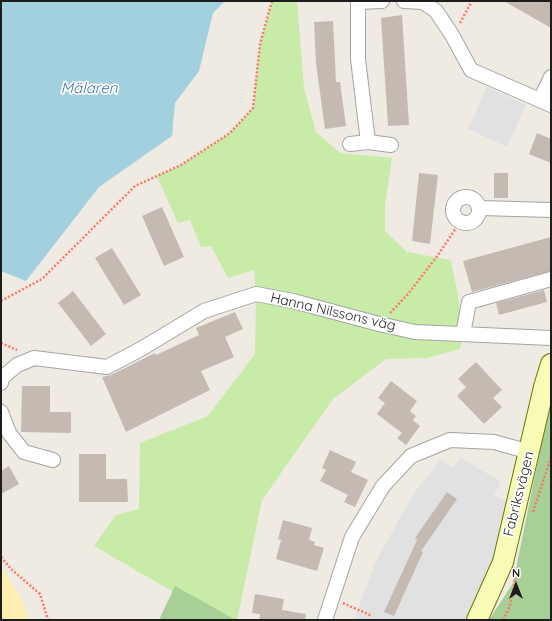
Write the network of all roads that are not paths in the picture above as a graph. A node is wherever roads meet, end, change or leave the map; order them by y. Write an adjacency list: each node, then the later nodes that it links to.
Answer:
1 (358, 1): 2 (street); 6 (street)
2 (382, 1)
3 (404, 1): 5 (street)
4 (551, 77): 5 (street)
5 (545, 102)
6 (368, 142): 7 (street); 8 (street)
7 (350, 144)
8 (391, 145)
9 (480, 208): 9 (street); 10 (street)
10 (551, 210)
11 (551, 279): 12 (street)
12 (463, 334): 13 (street, Hanna Nilssons väg); 15 (street, Hanna Nilssons väg)
13 (551, 338)
14 (551, 364): 17 (street, Fabriksvägen)
15 (1, 383)
16 (1, 412): 18 (street)
17 (530, 452): 19 (street); 20 (street, Fabriksvägen)
18 (53, 460)
19 (325, 620)
20 (477, 620)

